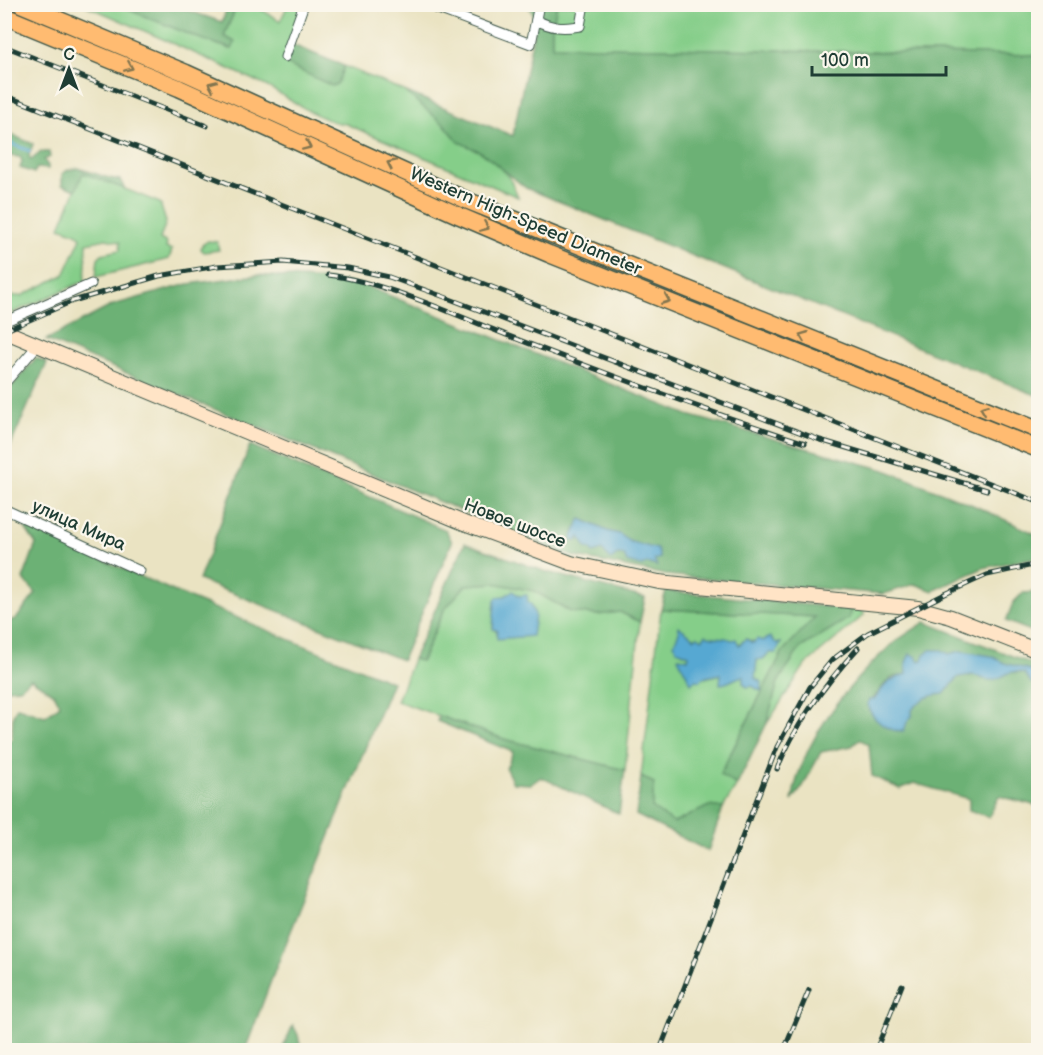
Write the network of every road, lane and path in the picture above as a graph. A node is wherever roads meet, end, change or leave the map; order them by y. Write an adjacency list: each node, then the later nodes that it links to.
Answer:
1 (21, 4): 8 (highway, Western High-Speed Diameter)
2 (304, 4): 9 (street)
3 (425, 4): 7 (street)
4 (539, 4): 7 (street)
5 (584, 4): 7 (street)
6 (4, 16): 8 (highway, Western High-Speed Diameter)
7 (536, 20)
8 (39, 21): 15 (highway, Western High-Speed Diameter, one-way to 8); 16 (highway, Western High-Speed Diameter, one-way to 16)
9 (285, 57)
10 (91, 284): 11 (street)
11 (4, 322)
12 (4, 331): 13 (main road, Новое шоссе)
13 (37, 346): 14 (street); 19 (main road, Новое шоссе)
14 (4, 384)
15 (1038, 430)
16 (1038, 449)
17 (4, 509): 18 (street, улица Мира)
18 (140, 571)
19 (1038, 651)

